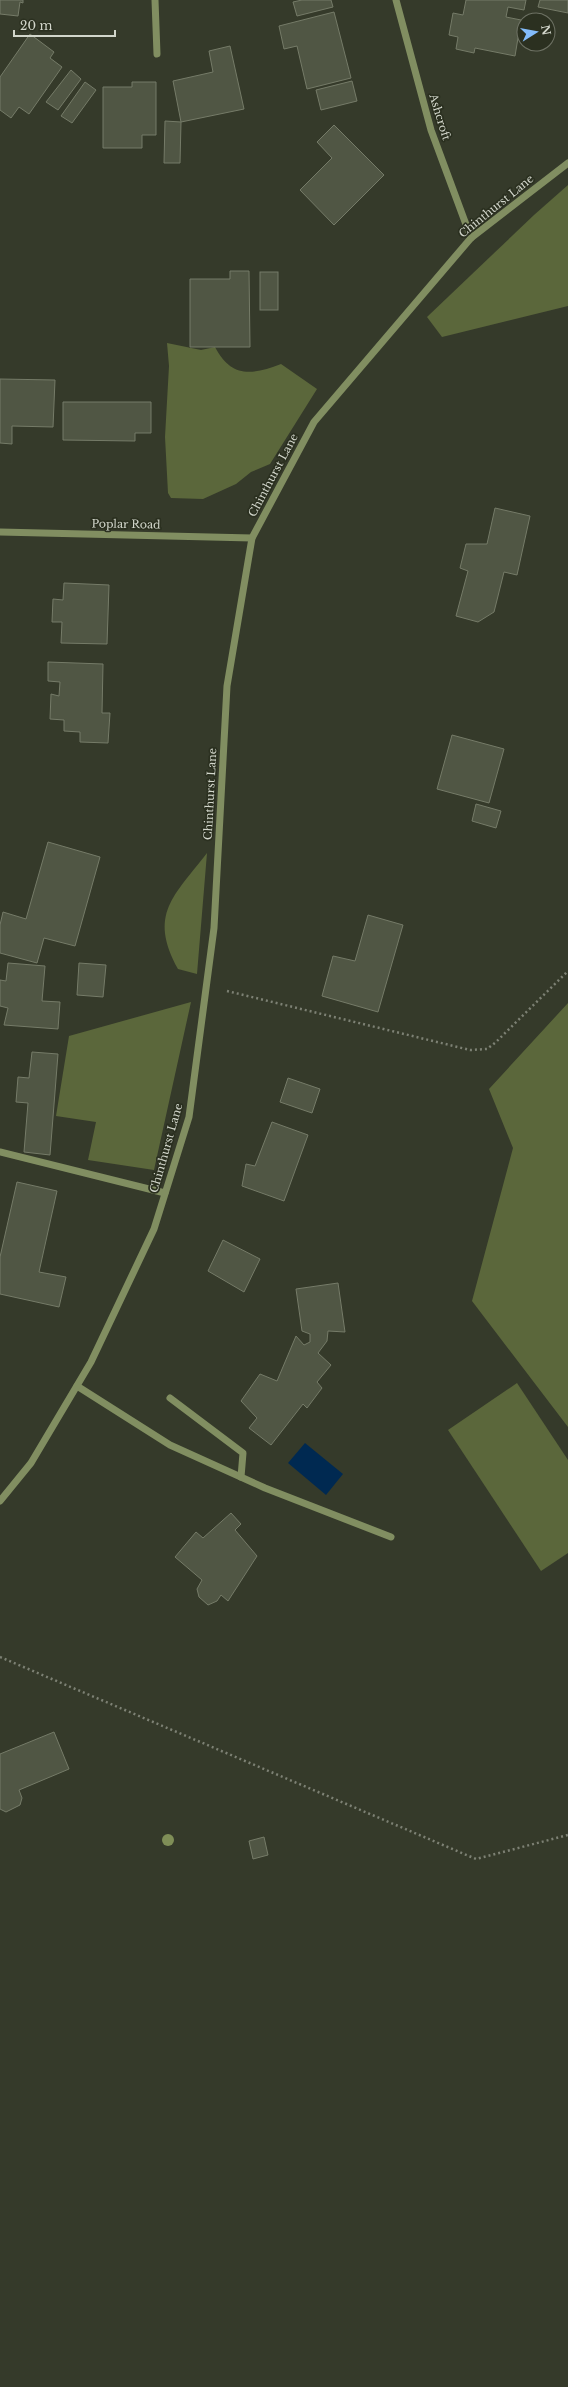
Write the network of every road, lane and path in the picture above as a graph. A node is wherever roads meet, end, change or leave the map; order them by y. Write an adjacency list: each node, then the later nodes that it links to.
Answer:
1 (155, 0): 3 (street)
2 (396, 0): 5 (street, Ashcroft)
3 (157, 54)
4 (568, 163): 5 (street, Chinthurst Lane)
5 (471, 238): 7 (street, Chinthurst Lane)
6 (0, 532): 7 (street, Poplar Road)
7 (252, 538): 9 (street, Chinthurst Lane)
8 (568, 971): 9 (path)
9 (206, 986): 11 (street, Chinthurst Lane)
10 (0, 1152): 11 (street)
11 (165, 1193): 12 (street, Chinthurst Lane)
12 (77, 1386): 14 (street); 15 (street, Chinthurst Lane)
13 (170, 1398): 14 (street)
14 (241, 1477): 16 (street)
15 (0, 1501)
16 (391, 1537)
17 (0, 1657): 18 (path)
18 (568, 1835)

